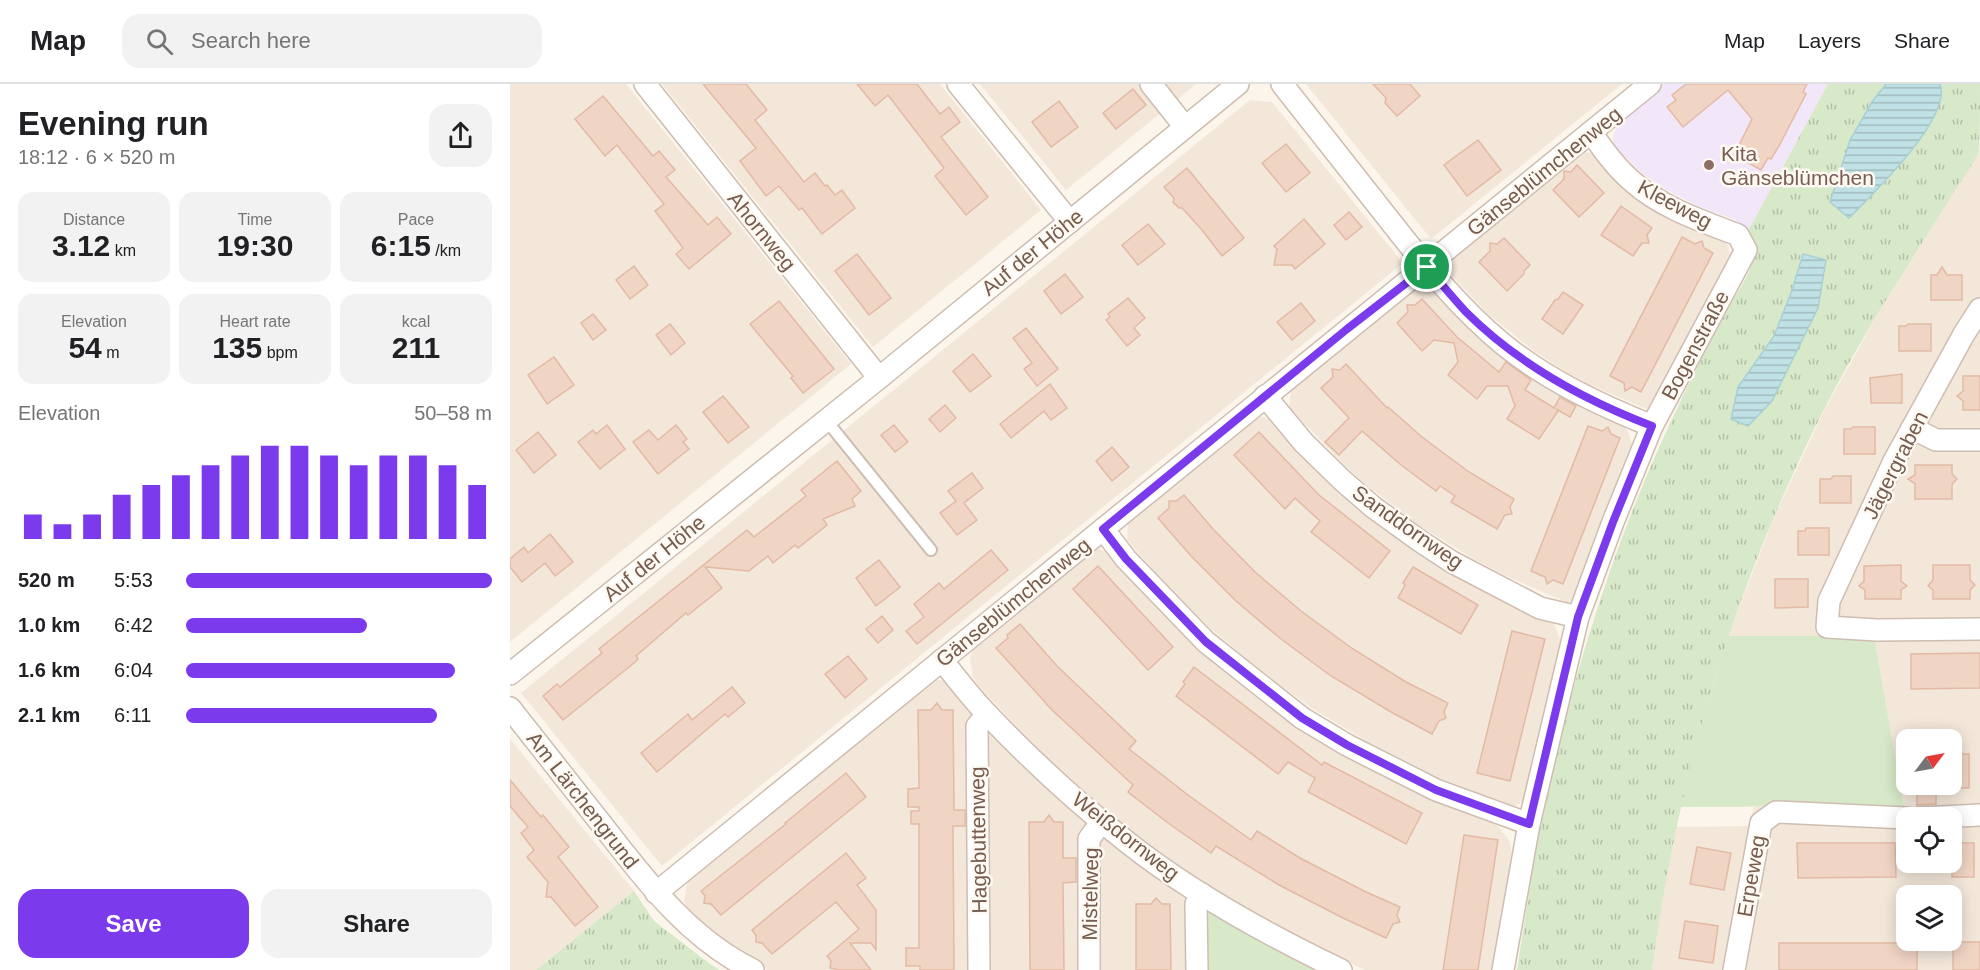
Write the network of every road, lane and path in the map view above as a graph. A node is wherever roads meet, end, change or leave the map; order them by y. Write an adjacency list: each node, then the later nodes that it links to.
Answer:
1 (645, 84): 13 (street, Ahornweg)
2 (958, 84): 9 (street)
3 (1151, 84): 7 (street)
4 (1238, 84): 7 (street, Auf der Höhe)
5 (1282, 84): 11 (street)
6 (1650, 84): 8 (street, Gänseblümchenweg)
7 (1185, 127): 9 (street, Auf der Höhe)
8 (1591, 132): 10 (street, Kleeweg); 11 (street, Gänseblümchenweg)
9 (1070, 222): 13 (street, Auf der Höhe)
10 (1742, 241): 16 (street, Bogenstraße)
11 (1427, 267): 14 (street, Gänseblümchenweg); 16 (street)
12 (1980, 309): 17 (street, Jägergraben)
13 (879, 378): 15 (street, Auf der Höhe)
14 (1265, 396): 19 (street, Gänseblümchenweg); 21 (street, Sanddornweg)
15 (826, 420): 20 (lane); 24 (street, Auf der Höhe)
16 (1652, 426): 21 (street, Bogenstraße)
17 (1912, 428): 18 (street); 22 (street, Jägergraben)
18 (1980, 440)
19 (1103, 529): 23 (street, Gänseblümchenweg); 31 (street)
20 (931, 550)
21 (1578, 617): 31 (street, Bogenstraße)
22 (1980, 629)
23 (942, 660): 26 (street, Weißdornweg); 32 (street, Gänseblümchenweg)
24 (510, 674)
25 (510, 708): 32 (street, Am Lärchengrund)
26 (987, 715): 30 (street, Weißdornweg); 35 (street, Hagebuttenweg)
27 (1980, 815): 28 (street)
28 (1962, 816)
29 (1896, 818): 40 (street, Erpeweg)
30 (1102, 821): 33 (street, Weißdornweg); 36 (street, Mistelweg)
31 (1529, 824): 39 (street, Bogenstraße)
32 (656, 893): 34 (street, Am Lärchengrund)
33 (1202, 894): 37 (street); 38 (street, Weißdornweg)
34 (753, 970)
35 (979, 970)
36 (1089, 970)
37 (1197, 970)
38 (1341, 970)
39 (1503, 970)
40 (1734, 970)

